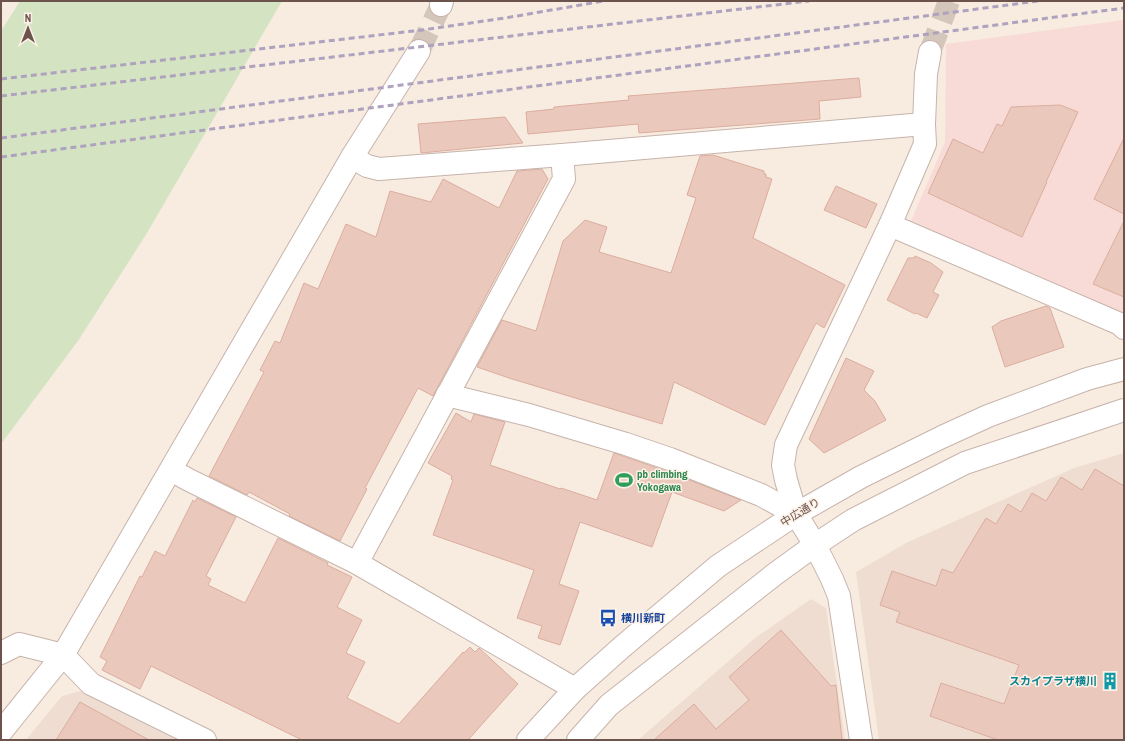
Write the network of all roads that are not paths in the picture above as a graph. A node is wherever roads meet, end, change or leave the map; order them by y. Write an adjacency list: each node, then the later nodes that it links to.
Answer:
1 (419, 51): 5 (street)
2 (930, 52): 3 (street)
3 (924, 124): 4 (street); 6 (street)
4 (562, 155): 5 (street); 9 (street)
5 (352, 157): 11 (street)
6 (890, 225): 7 (street); 12 (street)
7 (1124, 328)
8 (1124, 369): 12 (street, 中広通り)
9 (447, 395): 12 (street); 14 (street)
10 (1124, 410): 13 (street)
11 (171, 470): 14 (street); 16 (street)
12 (796, 514): 13 (street); 17 (street, 中広通り)
13 (815, 545): 21 (street); 22 (street)
14 (357, 563): 17 (street)
15 (1, 653): 16 (street)
16 (63, 655): 18 (street); 19 (street)
17 (575, 688): 20 (street, 中広通り)
18 (1, 732)
19 (205, 740)
20 (528, 740)
21 (578, 740)
22 (861, 740)

